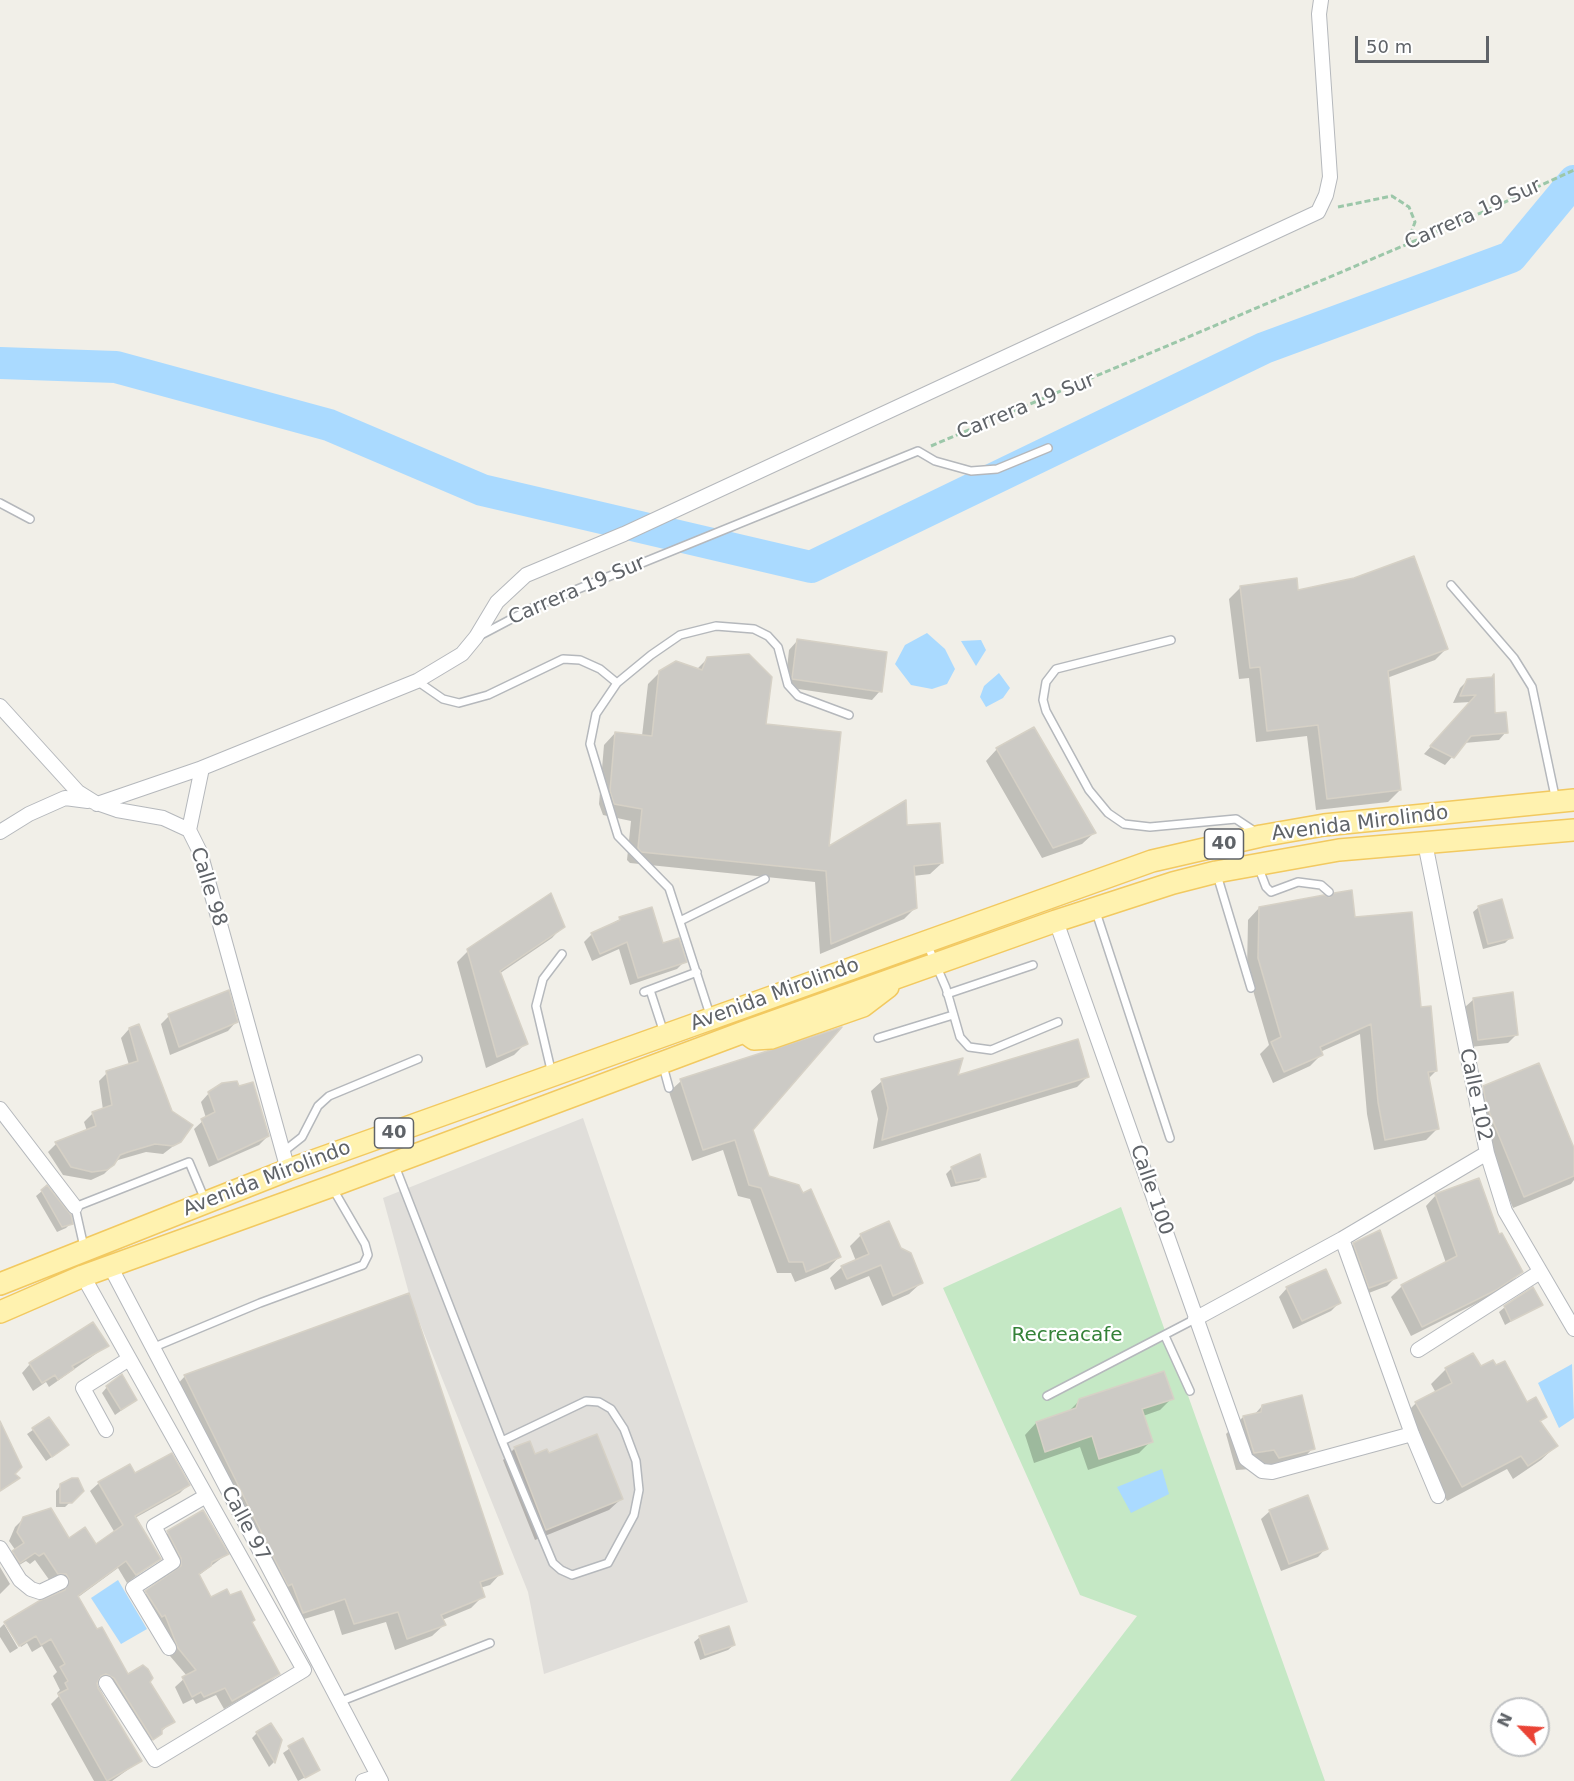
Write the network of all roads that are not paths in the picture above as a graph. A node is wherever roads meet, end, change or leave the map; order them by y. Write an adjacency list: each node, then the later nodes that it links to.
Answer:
1 (1321, 0): 6 (street, Carrera 19 Sur)
2 (1048, 448): 6 (lane, Carrera 19 Sur)
3 (0, 503): 4 (lane)
4 (30, 519)
5 (1451, 585): 13 (lane)
6 (476, 637): 8 (street, Carrera 19 Sur)
7 (1171, 640): 18 (lane)
8 (417, 681): 9 (lane); 12 (street, Carrera 19 Sur)
9 (617, 684): 11 (lane); 26 (lane)
10 (0, 706): 14 (street, Calle 98)
11 (849, 715)
12 (202, 768): 14 (street, Carrera 19 Sur); 15 (street)
13 (1565, 802): 18 (main road, Avenida Mirolindo / 40)
14 (95, 803): 15 (street, Calle 98); 17 (street)
15 (189, 830): 49 (street, Calle 98)
16 (1574, 830): 19 (main road, Avenida Mirolindo / 40)
17 (0, 832)
18 (1261, 836): 24 (main road, Avenida Mirolindo / 40)
19 (1425, 843): 20 (main road, Avenida Mirolindo / 40); 48 (street, Calle 102)
20 (1258, 864): 21 (main road, Avenida Mirolindo / 40); 23 (lane)
21 (1216, 872): 25 (main road, Avenida Mirolindo / 40); 35 (lane)
22 (765, 879): 26 (lane)
23 (1329, 892)
24 (1038, 903): 28 (main road, Avenida Mirolindo / 40); 30 (main road)
25 (1095, 908): 27 (main road, Avenida Mirolindo / 40); 47 (lane)
26 (680, 921): 33 (lane)
27 (1056, 921): 31 (main road, Avenida Mirolindo / 40); 61 (street, Calle 100)
28 (927, 942): 30 (main road, Avenida Mirolindo / 40); 31 (lane)
29 (562, 954): 44 (lane)
30 (889, 955): 34 (main road); 38 (main road, Avenida Mirolindo / 40)
31 (935, 964): 34 (main road, Avenida Mirolindo / 40); 36 (lane)
32 (1033, 964): 36 (lane)
33 (697, 972): 38 (lane); 40 (lane)
34 (897, 978): 43 (main road, Avenida Mirolindo / 40)
35 (1251, 988)
36 (947, 994): 37 (lane)
37 (953, 1015): 39 (lane); 41 (lane)
38 (711, 1018): 40 (main road, Avenida Mirolindo / 40)
39 (1058, 1022)
40 (665, 1035): 44 (main road, Avenida Mirolindo / 40)
41 (878, 1038)
42 (418, 1059): 49 (lane)
43 (662, 1064): 45 (lane); 50 (main road, Avenida Mirolindo / 40)
44 (553, 1076): 49 (main road, Avenida Mirolindo / 40)
45 (669, 1088)
46 (0, 1109): 53 (street)
47 (1170, 1138)
48 (1487, 1153): 54 (street); 57 (street, Calle 102)
49 (286, 1161): 52 (main road, Avenida Mirolindo / 40)
50 (394, 1163): 51 (main road, Avenida Mirolindo / 40); 71 (lane)
51 (332, 1186): 56 (main road, Avenida Mirolindo / 40); 64 (lane)
52 (206, 1202): 53 (lane); 55 (main road, Avenida Mirolindo / 40)
53 (75, 1207): 55 (lane)
54 (1342, 1239): 61 (street); 70 (street)
55 (85, 1249): 59 (main road, Avenida Mirolindo / 40)
56 (110, 1266): 58 (main road, Avenida Mirolindo / 40); 64 (street, Calle 97)
57 (1540, 1272): 62 (street, Calle 102); 65 (street)
58 (83, 1276): 60 (main road, Avenida Mirolindo / 40); 66 (street)
59 (0, 1284)
60 (0, 1312)
61 (1195, 1319): 63 (lane); 70 (street, Calle 100)
62 (1574, 1329)
63 (1165, 1336): 67 (lane); 68 (lane)
64 (153, 1348): 79 (street, Calle 97)
65 (1418, 1350)
66 (129, 1359): 69 (street); 72 (street)
67 (1190, 1391)
68 (1047, 1396)
69 (106, 1430)
70 (1412, 1434): 73 (street)
71 (502, 1441): 71 (lane)
72 (206, 1496): 77 (street); 78 (street)
73 (1438, 1496)
74 (0, 1548): 75 (street)
75 (61, 1582)
76 (490, 1643): 79 (lane)
77 (169, 1648)
78 (106, 1683)
79 (339, 1702): 80 (street, Calle 97)
80 (380, 1778): 81 (street)
81 (363, 1781)

